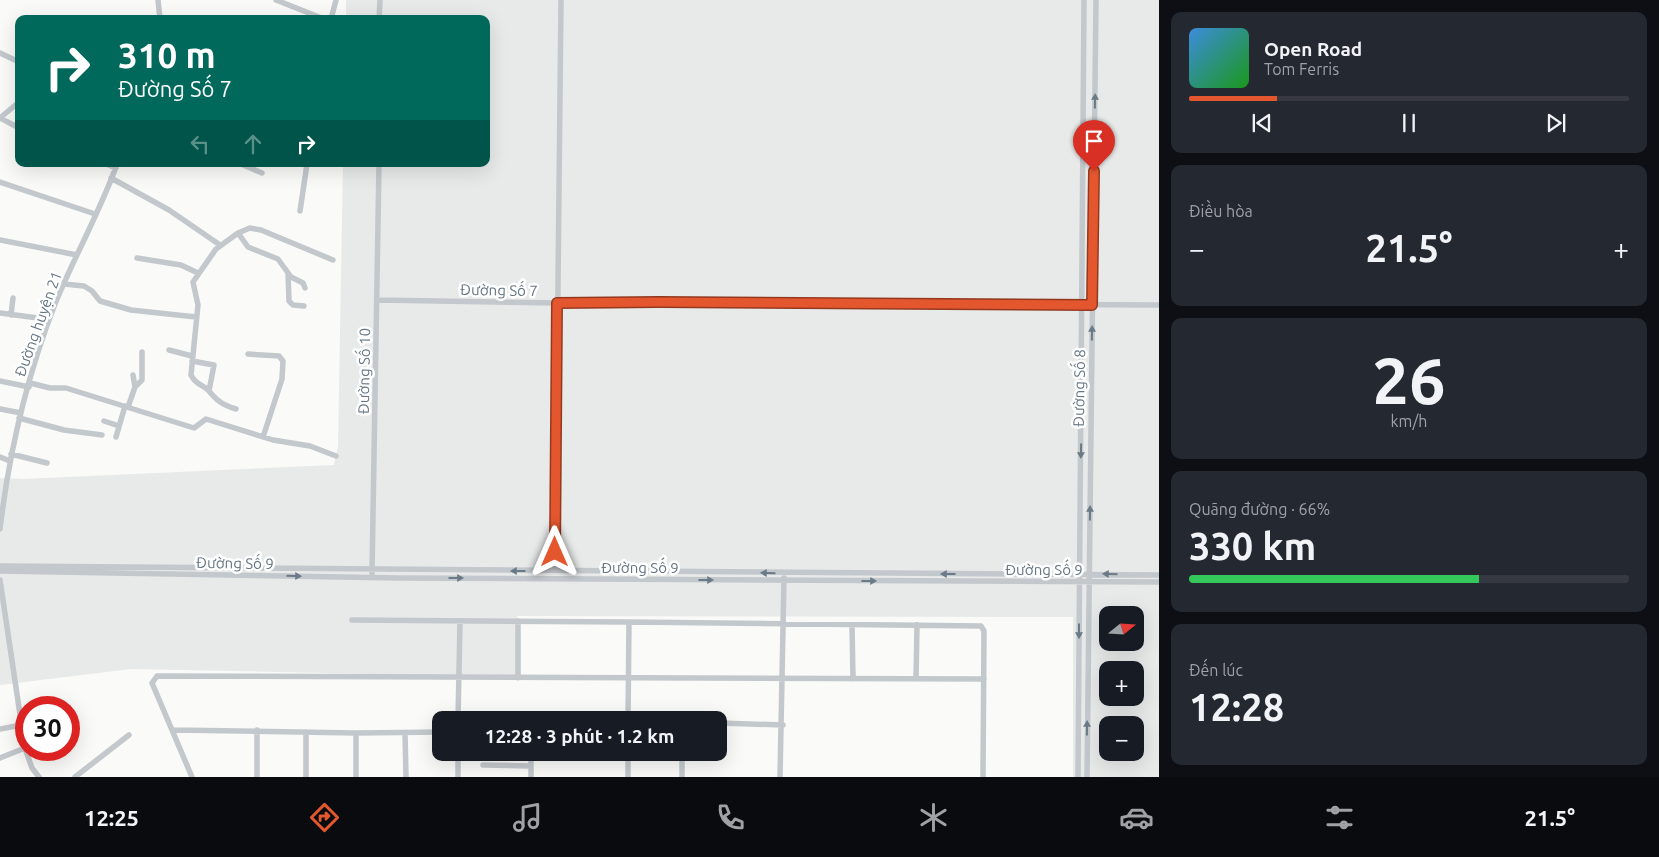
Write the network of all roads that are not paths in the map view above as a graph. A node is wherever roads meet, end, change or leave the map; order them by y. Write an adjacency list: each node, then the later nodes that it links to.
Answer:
1 (158, 0): 8 (street)
2 (336, 0): 10 (street)
3 (380, 0): 11 (street)
4 (561, 0): 38 (street)
5 (1084, 0): 41 (street, Đường Số 8)
6 (1096, 0): 39 (street, Đường Số 8, one-way to 6)
7 (280, 1): 9 (street)
8 (160, 15)
9 (314, 15)
10 (332, 15)
11 (380, 15)
12 (0, 54): 13 (street)
13 (15, 60)
14 (15, 105): 15 (street)
15 (0, 118): 16 (street)
16 (15, 126)
17 (116, 167): 22 (street, Đường huyện 21)
18 (248, 167): 21 (street)
19 (307, 167): 24 (street)
20 (379, 167): 37 (street, Đường Số 10)
21 (262, 173)
22 (112, 178): 25 (street, Đường huyện 21); 28 (street)
23 (0, 182): 25 (street)
24 (300, 211)
25 (95, 214): 29 (street, Đường huyện 21)
26 (238, 233): 28 (street); 31 (street); 33 (street)
27 (0, 240): 29 (street)
28 (220, 245): 32 (street)
29 (77, 255): 34 (street, Đường huyện 21)
30 (137, 258): 32 (street)
31 (333, 260)
32 (198, 273): 45 (street)
33 (288, 274): 35 (street); 40 (street)
34 (64, 284): 45 (street); 53 (street, Đường huyện 21)
35 (305, 288)
36 (13, 298): 44 (street)
37 (378, 300): 38 (street, Đường Số 7); 72 (street, Đường Số 10)
38 (557, 303): 41 (street, Đường Số 7); 74 (street)
39 (1092, 305): 41 (street, Đường Số 7); 42 (street, Đường Số 7); 76 (street, Đường Số 8, one-way to 39)
40 (304, 306)
41 (1082, 306): 77 (street, Đường Số 8, one-way to 77)
42 (1159, 306)
43 (0, 313): 44 (street)
44 (12, 315): 46 (street)
45 (196, 316): 50 (street)
46 (38, 318)
47 (169, 350): 50 (street)
48 (142, 352): 54 (street)
49 (248, 354): 64 (street)
50 (192, 358): 55 (street); 55 (street)
51 (133, 375): 54 (street)
52 (0, 381): 53 (street)
53 (29, 385): 56 (street); 59 (street, Đường huyện 21)
54 (135, 387): 56 (street)
55 (210, 391): 58 (street)
56 (126, 406): 61 (street); 64 (street)
57 (0, 409): 59 (street)
58 (236, 409)
59 (20, 416): 62 (street); 66 (street, Đường huyện 21)
60 (104, 421): 61 (street)
61 (119, 426): 63 (street)
62 (102, 435)
63 (116, 437)
64 (263, 437): 65 (street)
65 (336, 456)
66 (11, 457): 67 (street); 68 (street); 69 (street, Đường huyện 21)
67 (0, 458)
68 (47, 463)
69 (3, 480): 70 (street, Đường huyện 21)
70 (0, 529)
71 (0, 566): 72 (street, Đường Số 9)
72 (372, 570): 74 (street, Đường Số 9, one-way to 72); 79 (street, Đường Số 10)
73 (0, 571): 79 (street, Đường Số 9, one-way to 79)
74 (555, 571): 75 (street, Đường Số 9, one-way to 74)
75 (784, 573): 77 (street, Đường Số 9, one-way to 75); 81 (street)
76 (1089, 574): 77 (street, Đường Số 9); 78 (street, Đường Số 9, one-way to 76); 82 (street, Đường Số 8)
77 (1080, 575): 83 (street, Đường Số 8)
78 (1159, 575)
79 (372, 578): 81 (street, Đường Số 9, one-way to 81)
80 (0, 580): 99 (street)
81 (784, 580): 83 (street, Đường Số 9, one-way to 83); 89 (street)
82 (1089, 581): 83 (street, Đường Số 9); 84 (street, Đường Số 9); 136 (street, Đường Số 8, one-way to 82)
83 (1080, 582): 135 (street, Đường Số 8, one-way to 135)
84 (1159, 582)
85 (352, 620): 86 (street)
86 (460, 621): 87 (street); 92 (street)
87 (518, 621): 88 (street); 93 (street)
88 (629, 622): 89 (street); 94 (street)
89 (784, 624): 90 (street); 95 (street)
90 (852, 624): 91 (street); 96 (street)
91 (917, 625): 97 (street); 98 (street)
92 (458, 676): 93 (street); 100 (street); 106 (street)
93 (518, 678): 94 (street)
94 (629, 678): 95 (street); 101 (street)
95 (783, 678): 96 (street); 103 (street)
96 (853, 679): 97 (street)
97 (916, 679): 98 (street)
98 (984, 679): 134 (street)
99 (17, 696)
100 (458, 711)
101 (628, 711)
102 (727, 723): 103 (street)
103 (783, 725): 133 (street)
104 (15, 726): 105 (street)
105 (0, 729)
106 (173, 730): 107 (street); 124 (street)
107 (257, 730): 108 (street); 125 (street)
108 (306, 732): 110 (street); 126 (street)
109 (432, 732): 111 (street)
110 (356, 733): 111 (street); 127 (street)
111 (405, 733): 128 (street)
112 (129, 735): 123 (street)
113 (15, 752): 114 (street)
114 (0, 758)
115 (30, 761): 122 (street)
116 (458, 761): 129 (street)
117 (531, 761): 121 (street)
118 (628, 761): 131 (street)
119 (682, 761): 132 (street)
120 (483, 765): 121 (street)
121 (531, 766): 130 (street)
122 (39, 777)
123 (75, 777)
124 (192, 777)
125 (257, 777)
126 (306, 777)
127 (356, 777)
128 (406, 777)
129 (458, 777)
130 (531, 777)
131 (628, 777)
132 (682, 777)
133 (780, 777)
134 (983, 777)
135 (1078, 777)
136 (1086, 777)

